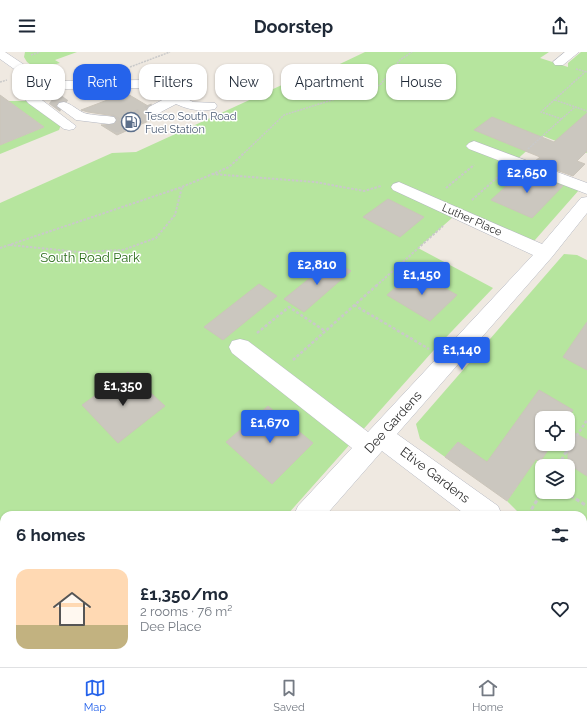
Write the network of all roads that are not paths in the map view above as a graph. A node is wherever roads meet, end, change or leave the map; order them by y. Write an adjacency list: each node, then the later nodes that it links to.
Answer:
1 (6, 52): 3 (street)
2 (573, 52): 4 (street)
3 (0, 54): 5 (street)
4 (559, 62)
5 (15, 64)
6 (131, 88): 10 (street)
7 (33, 100): 11 (street)
8 (55, 100): 9 (street)
9 (95, 100)
10 (165, 104)
11 (69, 126)
12 (474, 146): 14 (street)
13 (399, 187): 16 (street, Luther Place)
14 (587, 189)
15 (587, 202): 16 (street, Dee Gardens)
16 (545, 253): 18 (street, Dee Gardens)
17 (240, 347): 18 (street, Etive Gardens)
18 (376, 442): 19 (street, Dee Gardens); 20 (street, Etive Gardens)
19 (312, 511)
20 (482, 511)

